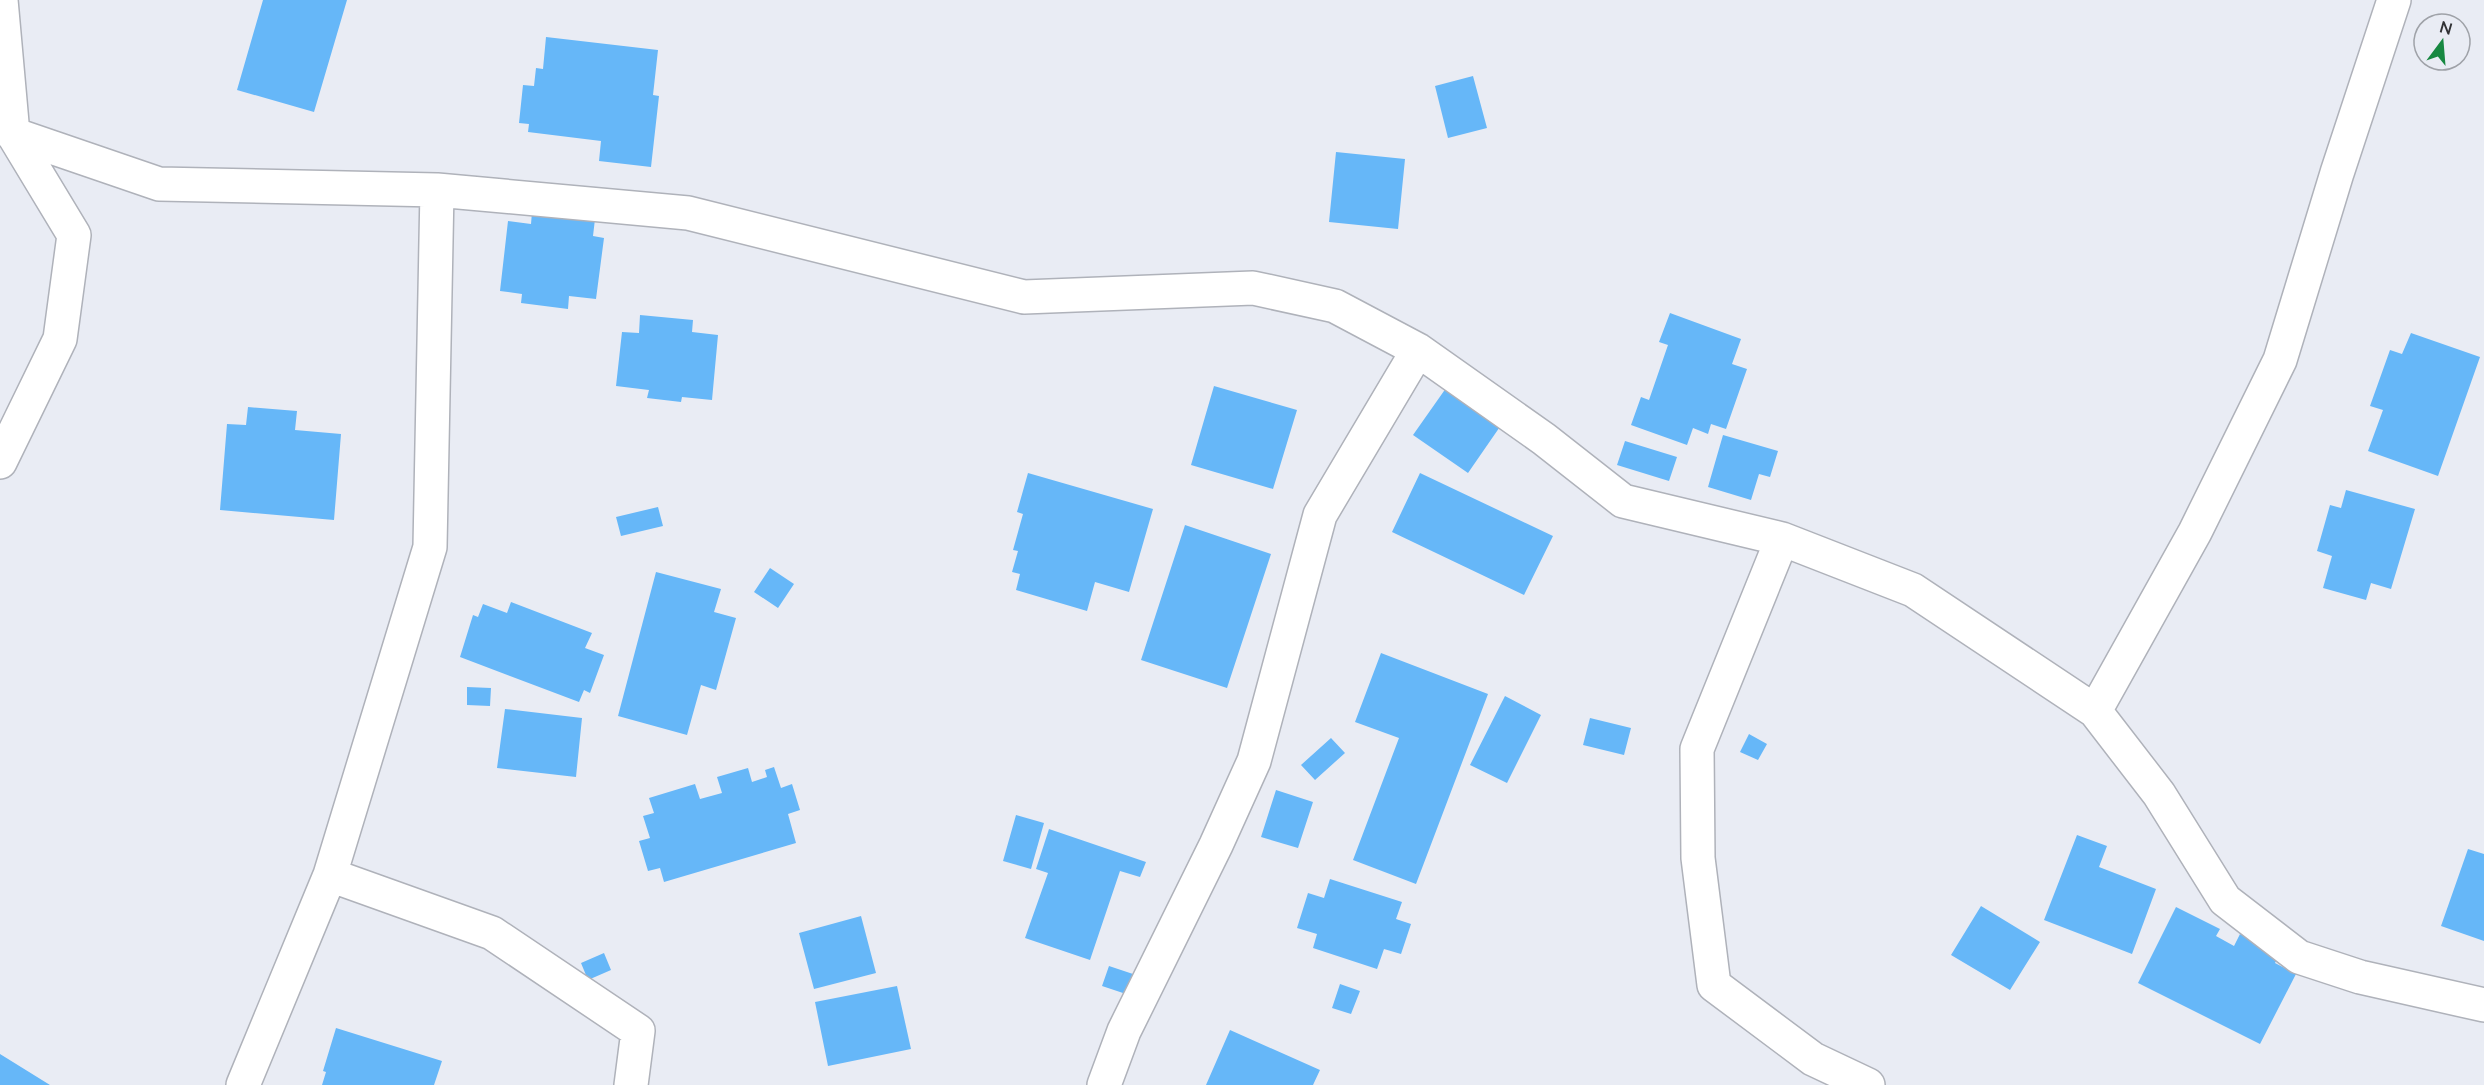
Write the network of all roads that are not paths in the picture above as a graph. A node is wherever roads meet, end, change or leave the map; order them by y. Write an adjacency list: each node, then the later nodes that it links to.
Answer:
1 (1, 0): 3 (street)
2 (2394, 0): 8 (street)
3 (6, 130): 4 (street); 6 (street)
4 (437, 190): 5 (street); 9 (street)
5 (1418, 350): 7 (street); 13 (street)
6 (0, 462)
7 (1782, 539): 8 (street); 14 (street)
8 (2095, 711): 10 (street)
9 (330, 875): 11 (street); 12 (street)
10 (2484, 1005)
11 (243, 1085)
12 (631, 1085)
13 (1104, 1085)
14 (1868, 1085)

